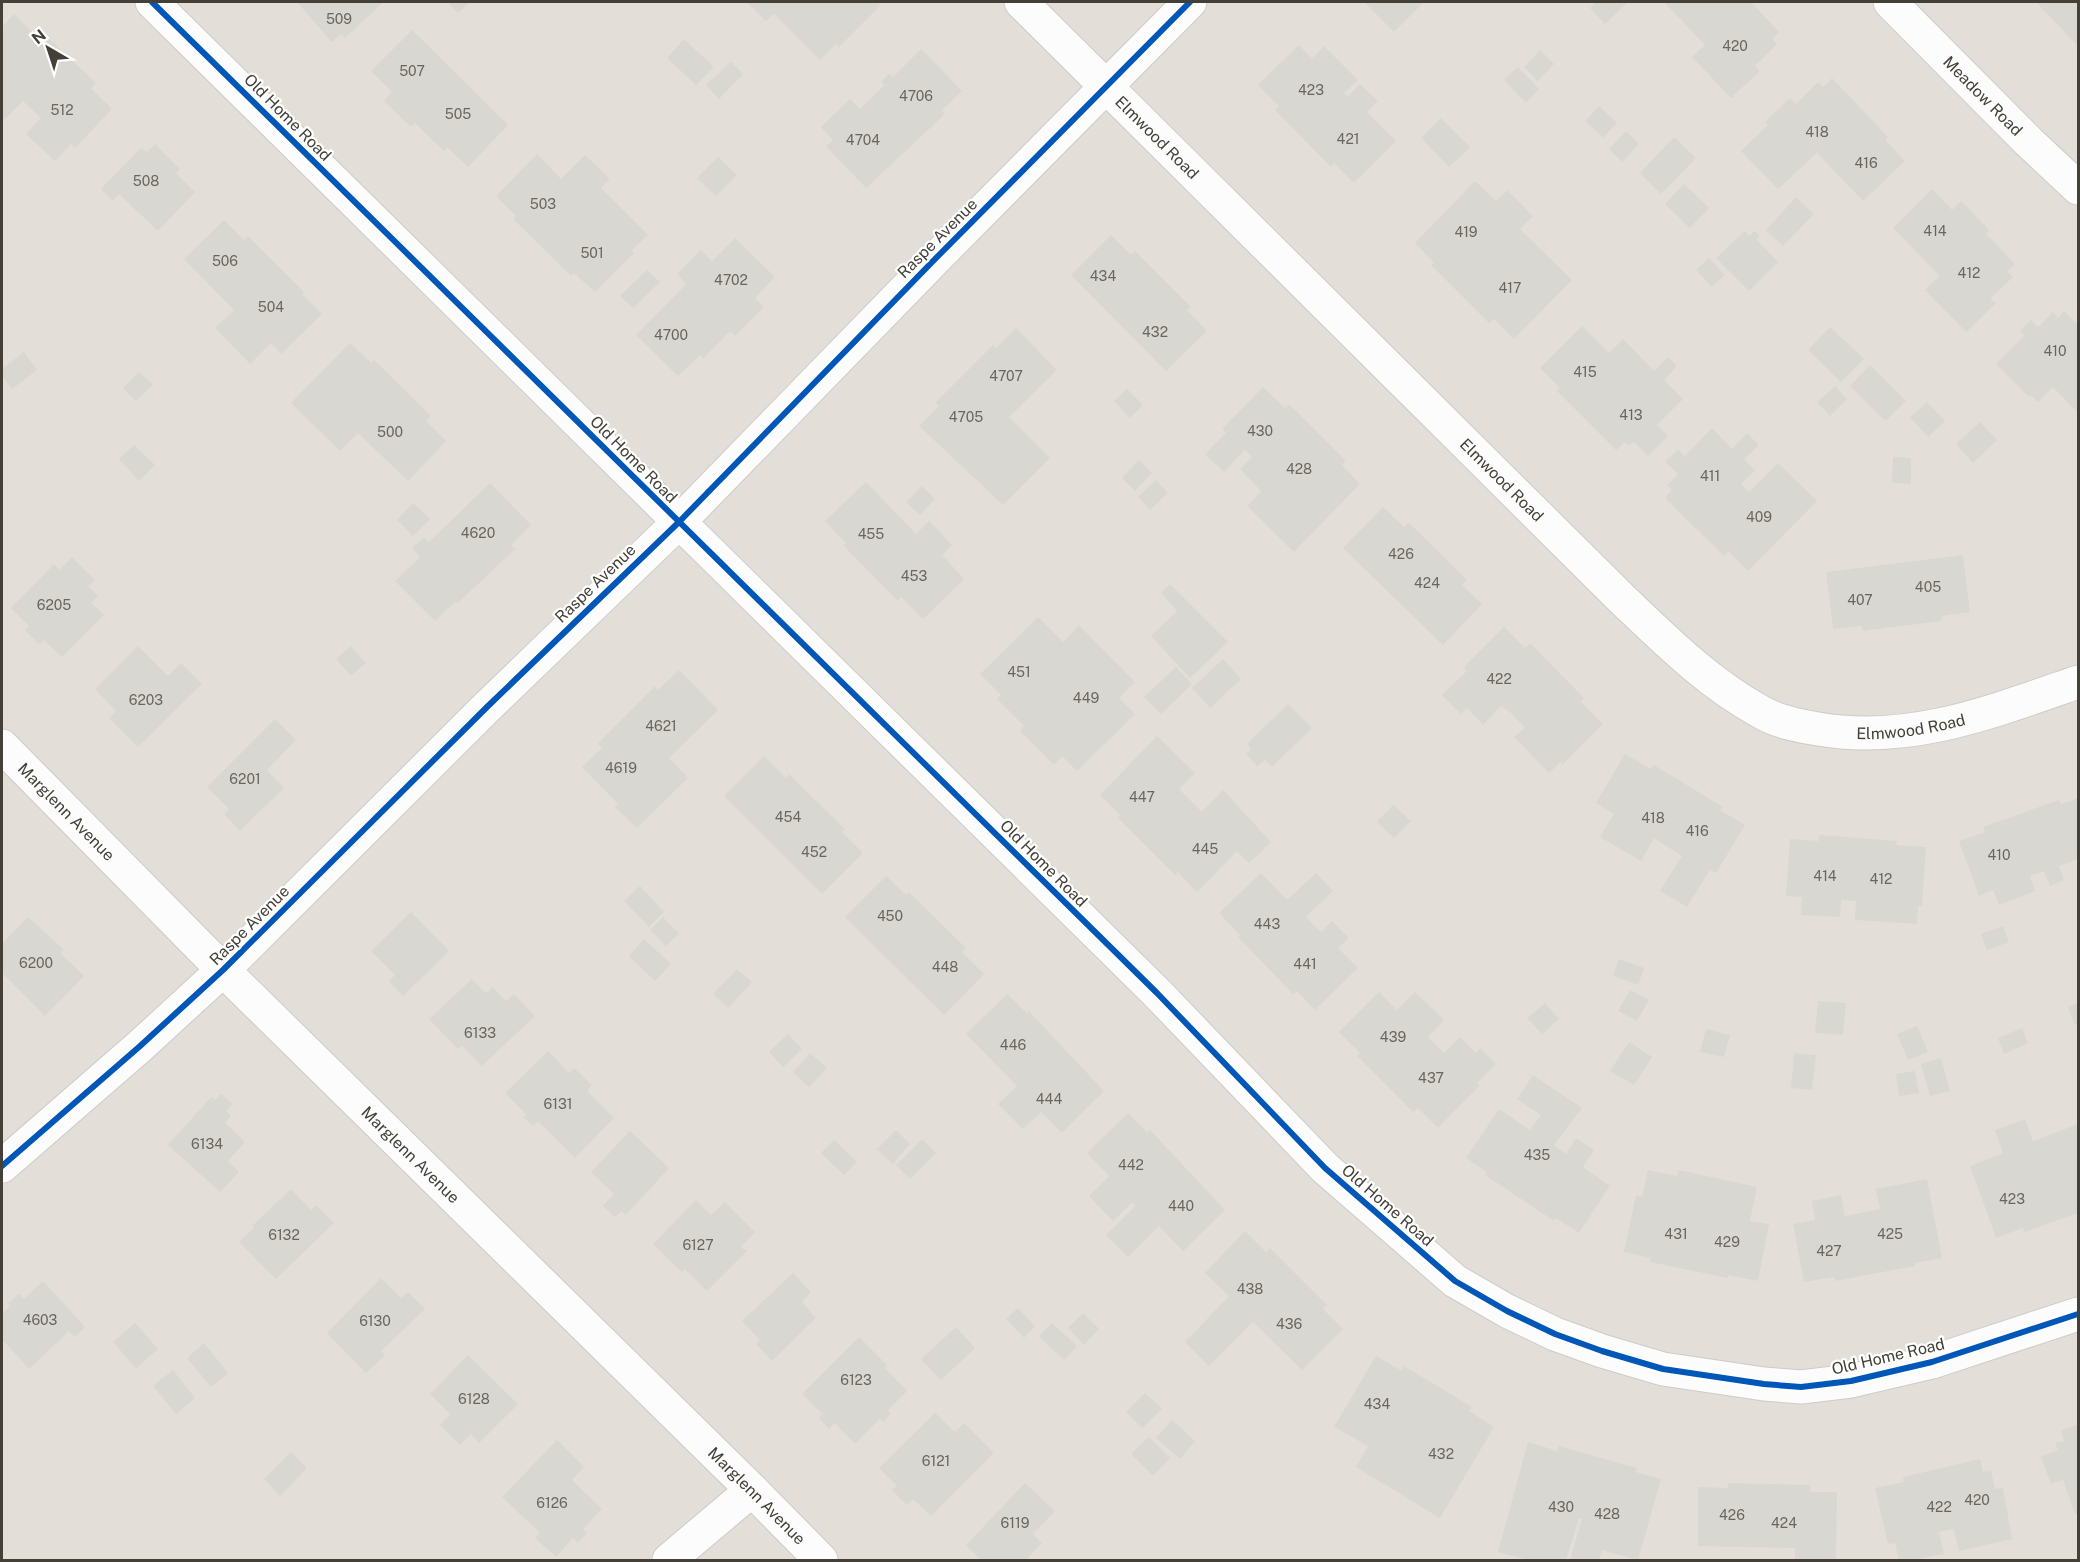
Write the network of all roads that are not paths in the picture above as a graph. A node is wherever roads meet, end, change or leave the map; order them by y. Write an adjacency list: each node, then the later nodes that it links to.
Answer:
1 (152, 2): 7 (street, Old Home Road)
2 (1021, 2): 5 (street, Elmwood Road)
3 (1190, 2): 5 (street, Raspe Avenue)
4 (1890, 2): 6 (street, Meadow Road)
5 (1106, 86): 7 (street, Raspe Avenue); 8 (street, Elmwood Road)
6 (2079, 188)
7 (679, 522): 10 (street, Raspe Avenue); 12 (street, Old Home Road)
8 (2079, 682)
9 (2, 746): 10 (street, Marglenn Avenue)
10 (224, 970): 11 (street, Raspe Avenue); 13 (street, Marglenn Avenue)
11 (2, 1166)
12 (2079, 1314)
13 (752, 1490): 14 (street); 15 (street, Marglenn Avenue)
14 (669, 1560)
15 (820, 1560)

